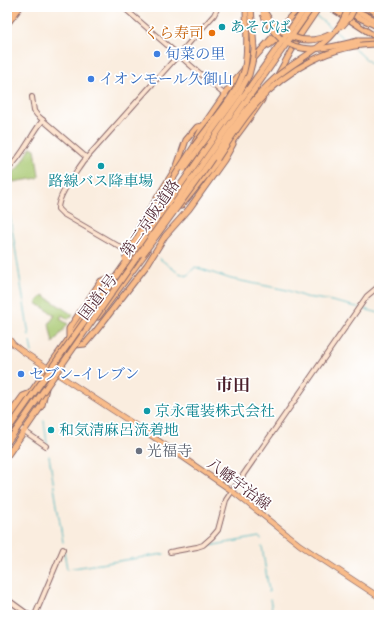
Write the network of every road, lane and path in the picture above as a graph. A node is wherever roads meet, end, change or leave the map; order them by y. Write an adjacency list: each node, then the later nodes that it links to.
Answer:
1 (15, 7): 17 (highway)
2 (20, 7): 19 (highway)
3 (123, 7): 23 (street)
4 (218, 7): 23 (street)
5 (246, 7): 33 (highway, bridge)
6 (251, 7): 33 (highway, bridge)
7 (262, 7): 14 (highway, bridge); 21 (highway, bridge)
8 (298, 7): 24 (highway, 国道1号)
9 (309, 7): 24 (highway); 39 (highway, 第二京阪道路, bridge); 40 (highway, 第二京阪道路, bridge)
10 (319, 7): 27 (highway, 国道1号)
11 (330, 7): 21 (highway)
12 (337, 7): 20 (highway, bridge)
13 (348, 7): 18 (highway); 34 (highway, bridge)
14 (355, 7)
15 (365, 8): 16 (highway, bridge)
16 (379, 14)
17 (7, 18)
18 (379, 22)
19 (7, 24)
20 (379, 27)
21 (379, 40)
22 (379, 44): 34 (highway, bridge)
23 (178, 54): 25 (street); 31 (street)
24 (256, 56): 25 (highway, 国道1号)
25 (224, 94): 27 (street); 29 (highway, 国道1号)
26 (32, 97): 28 (street)
27 (251, 117): 30 (highway, 国道1号)
28 (43, 120): 31 (street); 32 (street)
29 (203, 126): 35 (highway, 国道1号); 35 (highway)
30 (242, 130): 37 (highway, 国道1号); 42 (highway)
31 (86, 158): 36 (street)
32 (7, 170)
33 (154, 210): 39 (highway, bridge)
34 (175, 212): 40 (highway, bridge)
35 (138, 239): 36 (highway, 国道1号)
36 (130, 252): 37 (street); 43 (highway, 国道1号)
37 (141, 259): 42 (highway, 国道1号)
38 (379, 286): 53 (street)
39 (105, 292): 48 (highway, 第二京阪道路, bridge)
40 (87, 329): 50 (highway, 第二京阪道路, bridge)
41 (7, 336): 43 (main road, 八幡宇治線)
42 (76, 345): 44 (highway, 国道1号)
43 (47, 368): 44 (main road, 八幡宇治線); 46 (highway, 国道1号)
44 (56, 374): 45 (highway, 国道1号); 53 (main road, 八幡宇治線)
45 (46, 388): 47 (highway, 国道1号); 49 (highway)
46 (8, 421): 47 (street)
47 (19, 427): 49 (street); 50 (highway, 国道1号)
48 (7, 431)
49 (24, 431): 51 (street); 52 (highway)
50 (7, 443)
51 (46, 446)
52 (7, 456)
53 (232, 491): 55 (street); 56 (main road, 八幡宇治線)
54 (63, 549): 59 (street)
55 (170, 552)
56 (379, 597)
57 (7, 599): 58 (street)
58 (29, 615)
59 (35, 615)

